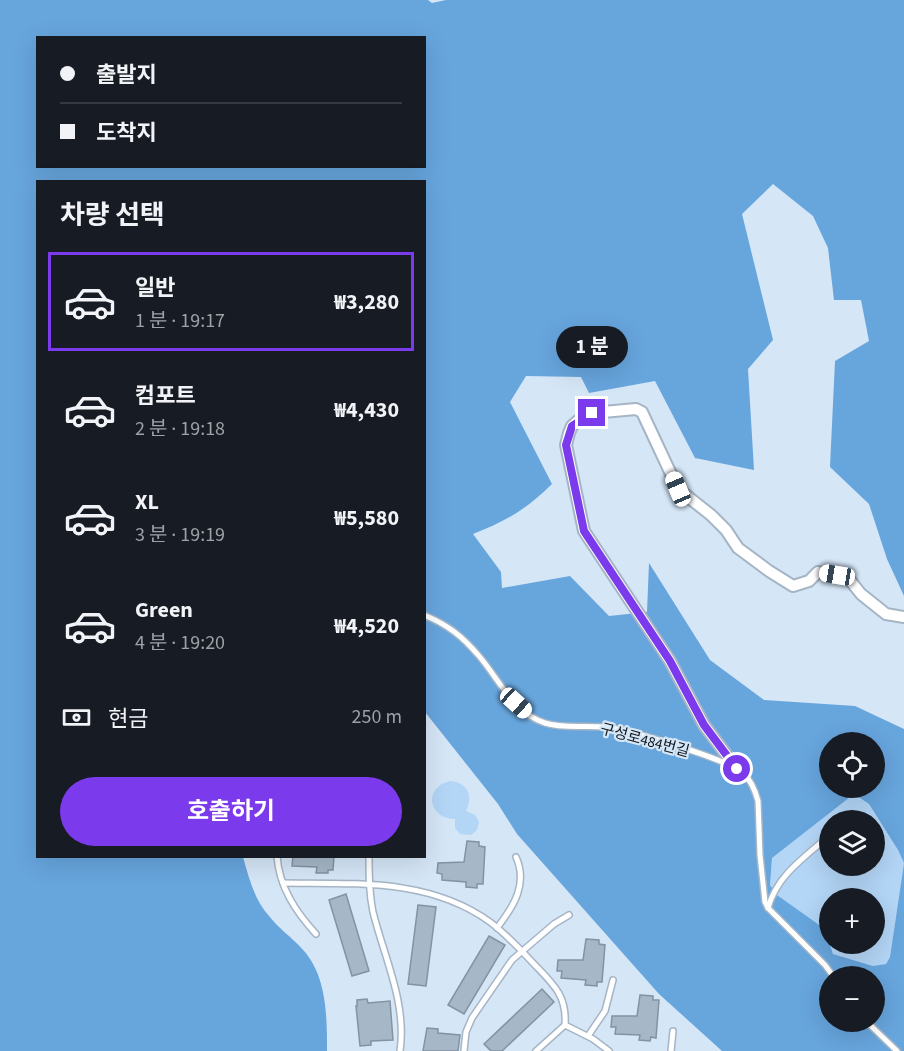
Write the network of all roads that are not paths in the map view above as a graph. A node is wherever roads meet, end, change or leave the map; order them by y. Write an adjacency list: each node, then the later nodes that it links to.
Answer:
1 (426, 616): 3 (lane, 구성로484번길)
2 (904, 617): 3 (street)
3 (737, 769): 10 (lane, 구성로484번길)
4 (819, 845): 10 (lane)
5 (516, 857): 12 (lane)
6 (277, 858): 8 (lane)
7 (369, 858): 9 (lane)
8 (283, 883): 9 (lane); 13 (lane)
9 (369, 884): 12 (lane); 21 (lane)
10 (768, 908): 15 (lane)
11 (569, 915): 14 (lane)
12 (498, 928): 14 (lane)
13 (316, 934)
14 (521, 951): 17 (lane); 22 (lane)
15 (826, 966)
16 (613, 980): 20 (lane)
17 (565, 1026): 20 (lane); 23 (lane)
18 (673, 1031): 25 (lane)
19 (877, 1032): 26 (lane)
20 (588, 1036): 24 (lane)
21 (400, 1051)
22 (464, 1051)
23 (536, 1051)
24 (609, 1051)
25 (671, 1051)
26 (897, 1051)

